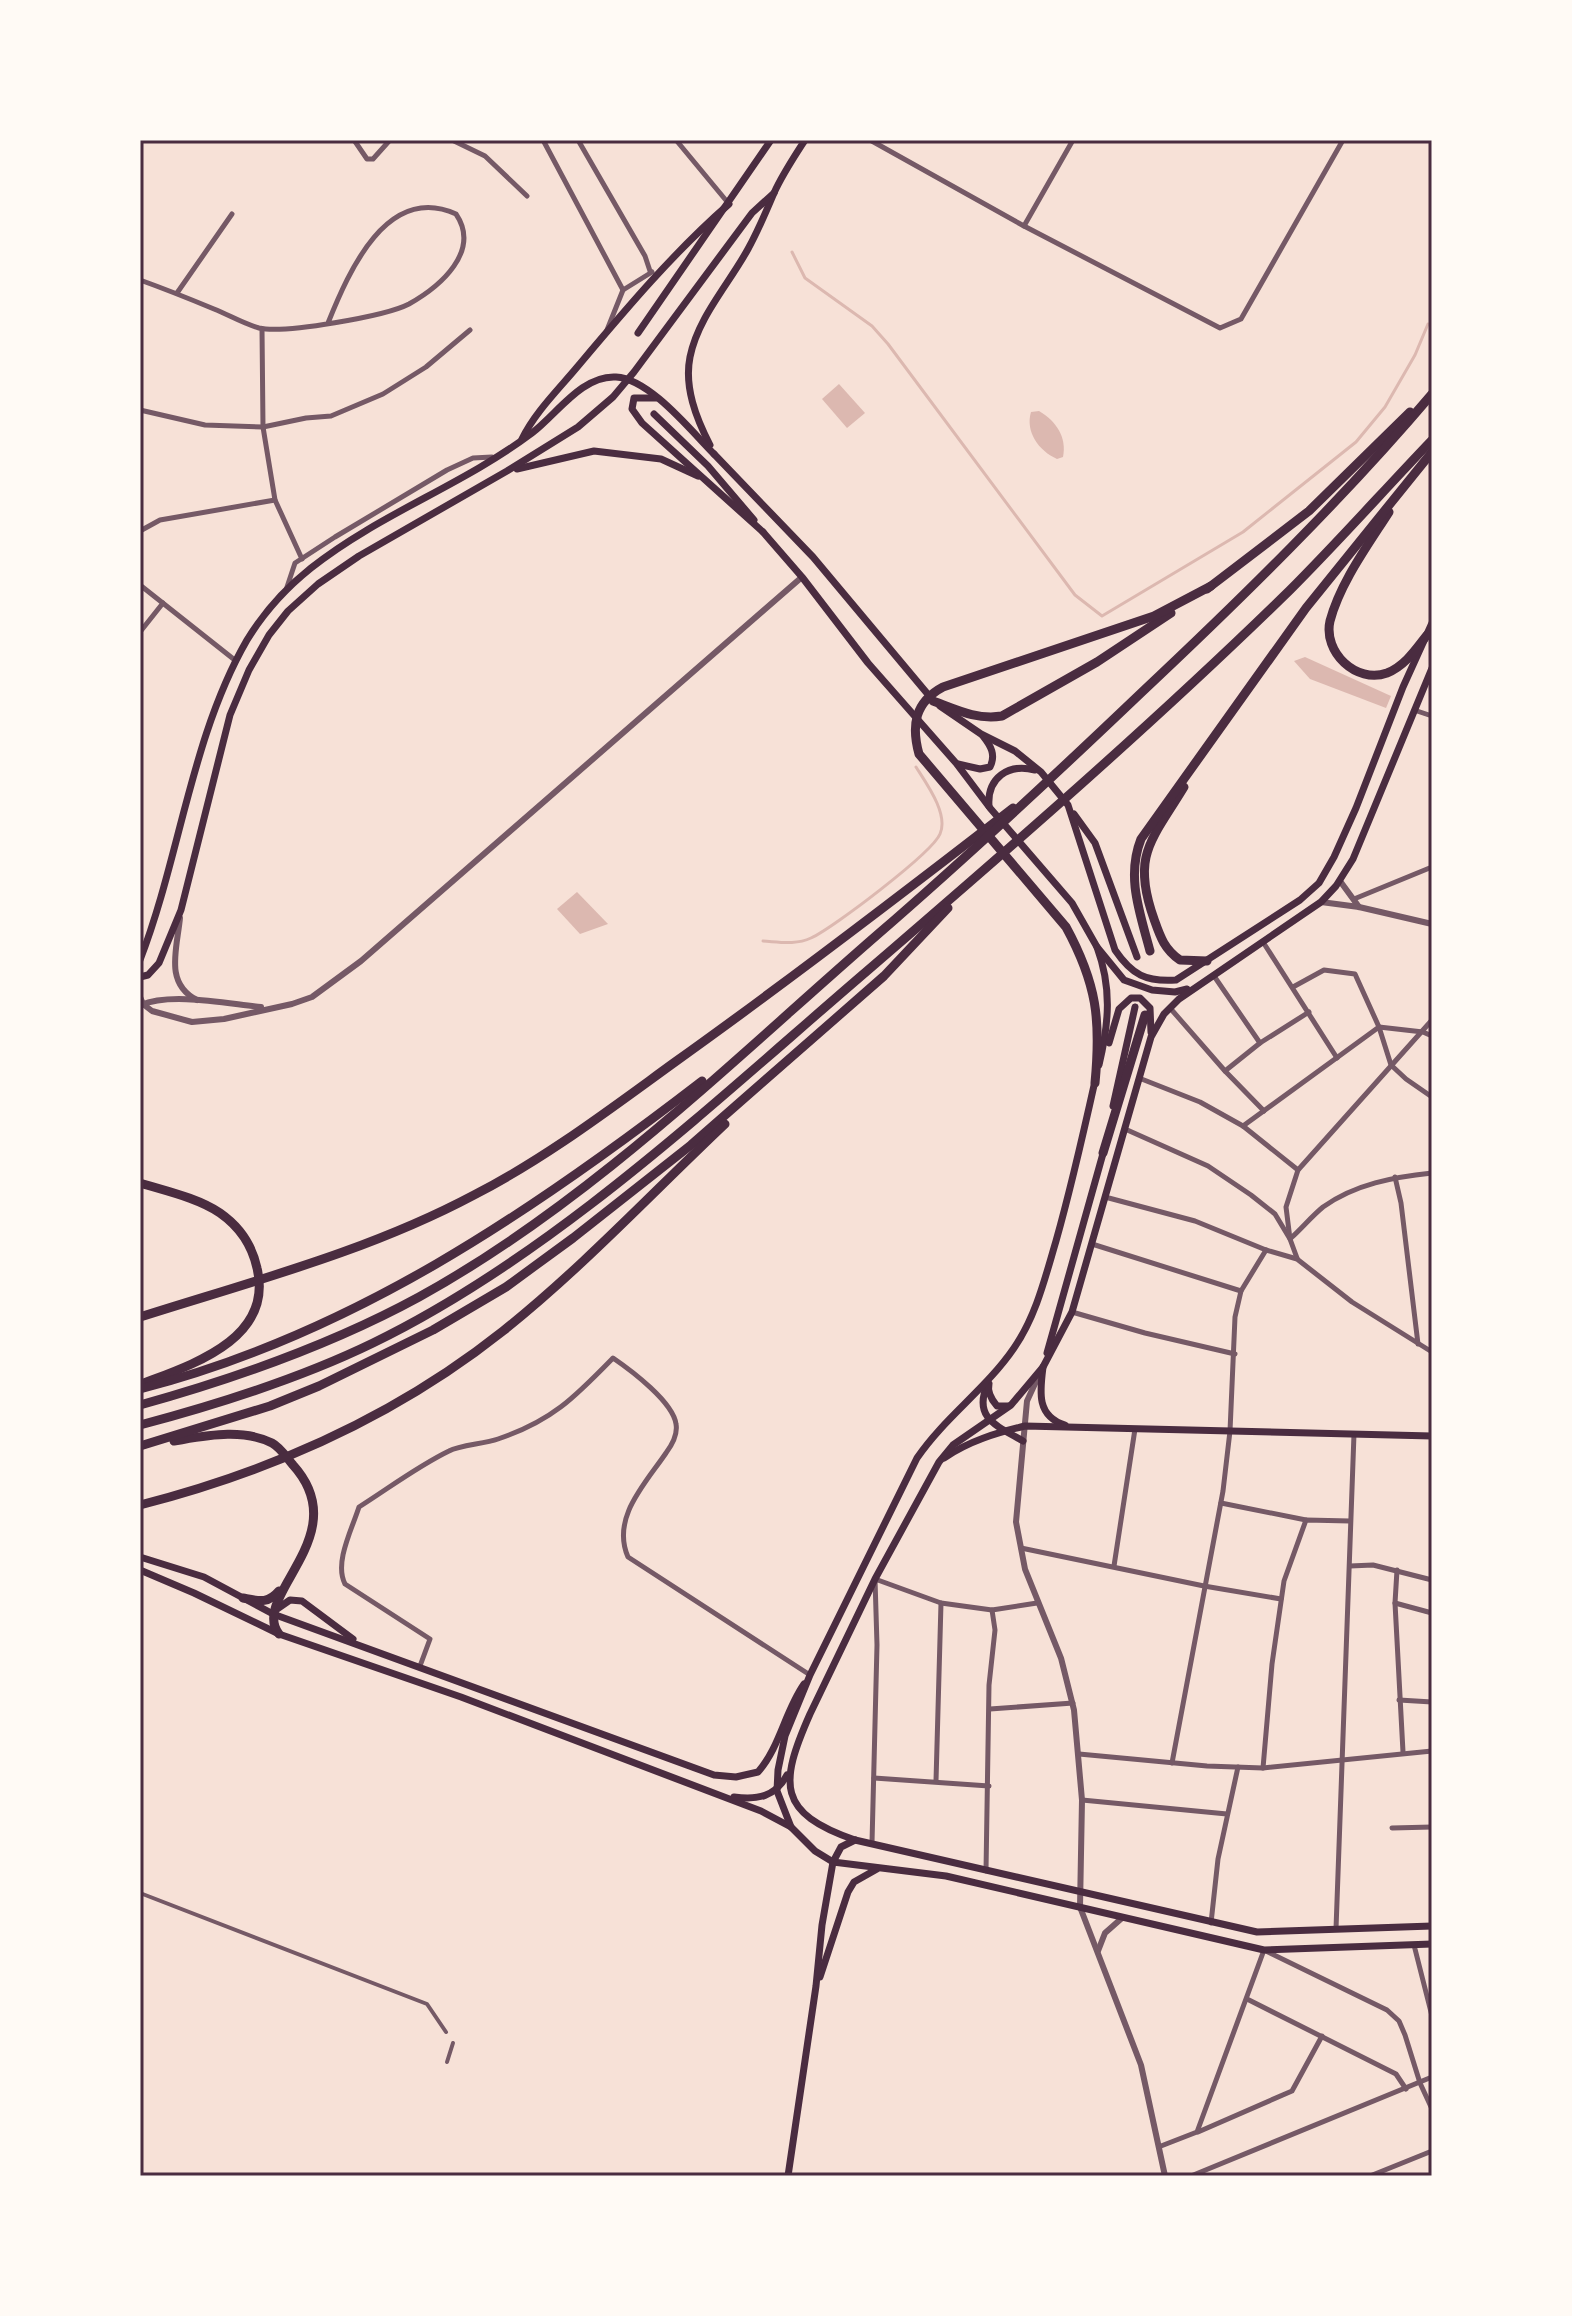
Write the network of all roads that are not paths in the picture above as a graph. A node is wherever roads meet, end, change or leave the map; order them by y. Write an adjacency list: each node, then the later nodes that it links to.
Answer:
1 (354, 140): 2 (street)
2 (390, 140)
3 (452, 140): 13 (street)
4 (543, 140): 19 (street)
5 (578, 140): 17 (street)
6 (676, 140): 14 (street)
7 (771, 140): 14 (main road)
8 (805, 140): 12 (main road)
9 (870, 140): 16 (street)
10 (1073, 140): 16 (street)
11 (1343, 140): 16 (street)
12 (774, 193): 26 (main road); 35 (main road)
13 (527, 196)
14 (729, 204): 17 (main road); 24 (main road)
15 (232, 214): 20 (street)
16 (1024, 226)
17 (653, 273): 19 (street); 25 (main road)
18 (140, 280): 20 (street)
19 (623, 290): 25 (street)
20 (177, 293): 22 (street)
21 (328, 323): 21 (street); 22 (street)
22 (262, 329): 31 (street)
23 (470, 330): 31 (street)
24 (638, 333)
25 (605, 334): 32 (main road)
26 (627, 380): 28 (main road); 32 (main road); 37 (main road)
27 (1432, 392): 46 (highway); 63 (highway)
28 (657, 398): 35 (main road); 39 (main road)
29 (140, 410): 31 (street)
30 (654, 414): 42 (main road)
31 (263, 427): 40 (street)
32 (522, 440): 36 (main road)
33 (1432, 440): 65 (highway)
34 (1432, 452): 38 (highway)
35 (714, 454): 54 (main road)
36 (497, 457): 43 (street); 47 (main road)
37 (507, 471): 39 (main road); 70 (main road)
38 (1411, 479): 51 (highway); 58 (highway)
39 (707, 480): 42 (main road)
40 (275, 500): 41 (street); 43 (street)
41 (140, 531)
42 (763, 532): 44 (main road)
43 (302, 559): 47 (street)
44 (802, 577): 59 (main road); 86 (street)
45 (140, 585): 48 (street)
46 (1211, 586): 54 (highway); 103 (highway)
47 (286, 591): 52 (main road)
48 (163, 603): 50 (street); 52 (street)
49 (1432, 623): 51 (main road)
50 (140, 632)
51 (1427, 635): 79 (main road)
52 (236, 661): 72 (main road)
53 (1432, 669): 55 (main road)
54 (933, 701): 57 (main road)
55 (1414, 710): 56 (street); 66 (main road)
56 (1432, 716)
57 (981, 734): 59 (main road); 60 (main road)
58 (1215, 737): 76 (highway); 79 (highway)
59 (956, 763): 62 (main road)
60 (1041, 772): 61 (main road); 62 (main road)
61 (1068, 805): 77 (main road); 79 (main road)
62 (990, 808): 75 (main road)
63 (967, 851): 95 (highway); 120 (highway)
64 (1432, 867): 67 (street)
65 (984, 871): 98 (highway); 130 (highway)
66 (1340, 881): 67 (street); 68 (main road)
67 (1354, 899): 69 (street)
68 (1321, 902): 69 (street); 73 (main road)
69 (1359, 907): 71 (street)
70 (181, 910): 81 (main road); 85 (street)
71 (1432, 924)
72 (149, 935): 74 (main road); 78 (main road)
73 (1263, 942): 80 (main road); 83 (street)
74 (140, 943)
75 (1097, 947): 82 (main road); 103 (main road)
76 (1150, 951)
77 (1137, 957)
78 (140, 960)
79 (1207, 961)
80 (1214, 976): 82 (main road); 97 (street)
81 (140, 977)
82 (1193, 987): 88 (main road)
83 (1293, 987): 89 (street); 92 (street)
84 (141, 1002): 85 (street); 86 (street)
85 (201, 1002): 86 (street)
86 (269, 1007)
87 (1135, 1007): 108 (main road)
88 (1170, 1008): 96 (main road); 101 (street)
89 (1309, 1012): 97 (street); 99 (street)
90 (1145, 1015): 108 (highway)
91 (1432, 1020): 93 (street)
92 (1379, 1027): 93 (street); 99 (street); 100 (street)
93 (1423, 1032): 94 (street); 100 (street)
94 (1432, 1036)
95 (759, 1037): 126 (highway); 127 (highway)
96 (1151, 1037): 102 (main road); 103 (main road)
97 (1260, 1043): 101 (street)
98 (799, 1052): 139 (highway); 142 (highway)
99 (1337, 1058): 105 (street)
100 (1391, 1065): 104 (street); 109 (street)
101 (1225, 1071): 105 (street)
102 (1139, 1078): 106 (street); 107 (main road)
103 (1095, 1083): 125 (main road)
104 (1432, 1097)
105 (1264, 1111): 106 (street)
106 (1243, 1126): 109 (street)
107 (1125, 1129): 113 (main road); 114 (street)
108 (1103, 1153): 124 (main road)
109 (1298, 1170): 114 (street)
110 (1432, 1173): 111 (street)
111 (1395, 1177): 114 (street); 121 (street)
112 (140, 1183): 126 (highway)
113 (1105, 1197): 115 (main road); 116 (street)
114 (1290, 1239): 117 (street)
115 (1092, 1244): 118 (street); 119 (main road)
116 (1266, 1250): 117 (street); 118 (street)
117 (1297, 1259): 121 (street)
118 (1241, 1291): 123 (street)
119 (1072, 1312): 123 (street); 124 (main road)
120 (140, 1317)
121 (1418, 1345): 122 (street)
122 (1432, 1352)
123 (1235, 1354): 135 (street)
124 (1043, 1367): 128 (main road); 131 (street); 132 (main road)
125 (991, 1378): 128 (main road); 129 (main road); 166 (main road)
126 (140, 1386)
127 (140, 1405)
128 (1011, 1405): 129 (main road)
129 (988, 1420): 134 (main road); 140 (main road)
130 (140, 1425)
131 (1025, 1426): 132 (main road); 134 (main road); 138 (street)
132 (1079, 1427): 133 (main road)
133 (1135, 1429): 135 (main road); 148 (street)
134 (1005, 1431): 138 (main road); 140 (main road)
135 (1230, 1431): 136 (main road); 141 (street)
136 (1354, 1434): 137 (main road); 144 (street)
137 (1432, 1436)
138 (1023, 1441): 145 (street)
139 (140, 1448): 151 (highway)
140 (939, 1462): 152 (main road)
141 (1220, 1503): 143 (street); 154 (street)
142 (140, 1505)
143 (1306, 1520): 144 (street); 156 (street)
144 (1350, 1521): 147 (street)
145 (1021, 1548): 148 (street); 158 (street)
146 (140, 1557): 155 (main road)
147 (1350, 1566): 150 (street); 174 (street)
148 (1114, 1567): 154 (street)
149 (140, 1570): 163 (main road)
150 (1397, 1570): 153 (street); 159 (street)
151 (288, 1579): 155 (highway); 162 (highway)
152 (875, 1579): 157 (street); 176 (main road); 179 (street)
153 (1432, 1580)
154 (1204, 1586): 156 (street); 175 (street)
155 (243, 1598): 162 (main road)
156 (1281, 1599): 178 (street)
157 (941, 1603): 160 (street); 180 (street)
158 (1037, 1603): 160 (street); 169 (street)
159 (1395, 1603): 161 (street); 167 (street)
160 (992, 1610): 170 (street)
161 (1432, 1613)
162 (273, 1614): 163 (highway); 164 (main road); 164 (main road)
163 (279, 1634): 183 (main road)
164 (360, 1644): 165 (main road)
165 (420, 1666): 166 (main road); 166 (street)
166 (810, 1675): 182 (main road)
167 (1399, 1700): 168 (street); 172 (street)
168 (1432, 1702)
169 (1073, 1703): 170 (street); 173 (street)
170 (990, 1709): 181 (street)
171 (1432, 1751): 172 (street)
172 (1403, 1752): 174 (street)
173 (1079, 1754): 175 (street); 184 (street)
174 (1344, 1760): 178 (street); 200 (street)
175 (1172, 1763): 177 (street)
176 (792, 1765): 182 (main road); 189 (main road)
177 (1238, 1767): 178 (street); 185 (street)
178 (1263, 1768)
179 (874, 1778): 180 (street); 190 (street)
180 (936, 1781): 181 (street)
181 (989, 1786): 193 (street)
182 (777, 1791): 183 (main road); 186 (main road)
183 (724, 1796): 186 (main road)
184 (1082, 1800): 185 (street); 195 (street)
185 (1227, 1814): 198 (street)
186 (791, 1827): 191 (main road)
187 (1432, 1827): 188 (street)
188 (1392, 1828)
189 (855, 1840): 190 (main road); 191 (main road)
190 (872, 1843): 193 (main road)
191 (833, 1862): 192 (main road); 205 (main road)
192 (879, 1868): 196 (main road); 205 (main road)
193 (986, 1872): 195 (main road)
194 (140, 1893): 208 (street)
195 (1080, 1893): 196 (street); 198 (main road)
196 (1080, 1907): 197 (main road); 204 (street)
197 (1122, 1918): 203 (main road); 204 (street)
198 (1211, 1923): 200 (main road)
199 (1432, 1926): 200 (main road)
200 (1336, 1929)
201 (1432, 1944): 202 (main road)
202 (1414, 1945): 203 (main road); 207 (street)
203 (1264, 1950): 206 (street); 213 (street)
204 (1098, 1951): 217 (street)
205 (816, 1986): 219 (main road)
206 (1247, 1999): 209 (street); 216 (street)
207 (1432, 2016)
208 (446, 2032)
209 (1322, 2036): 214 (street); 216 (street)
210 (453, 2043): 211 (street)
211 (447, 2062)
212 (1432, 2077): 213 (street)
213 (1420, 2083): 214 (street); 215 (street)
214 (1406, 2089): 221 (street)
215 (1432, 2109)
216 (1197, 2132): 217 (street)
217 (1161, 2146): 220 (street)
218 (1432, 2151): 222 (street)
219 (788, 2176)
220 (1165, 2176)
221 (1191, 2176)
222 (1370, 2176)

